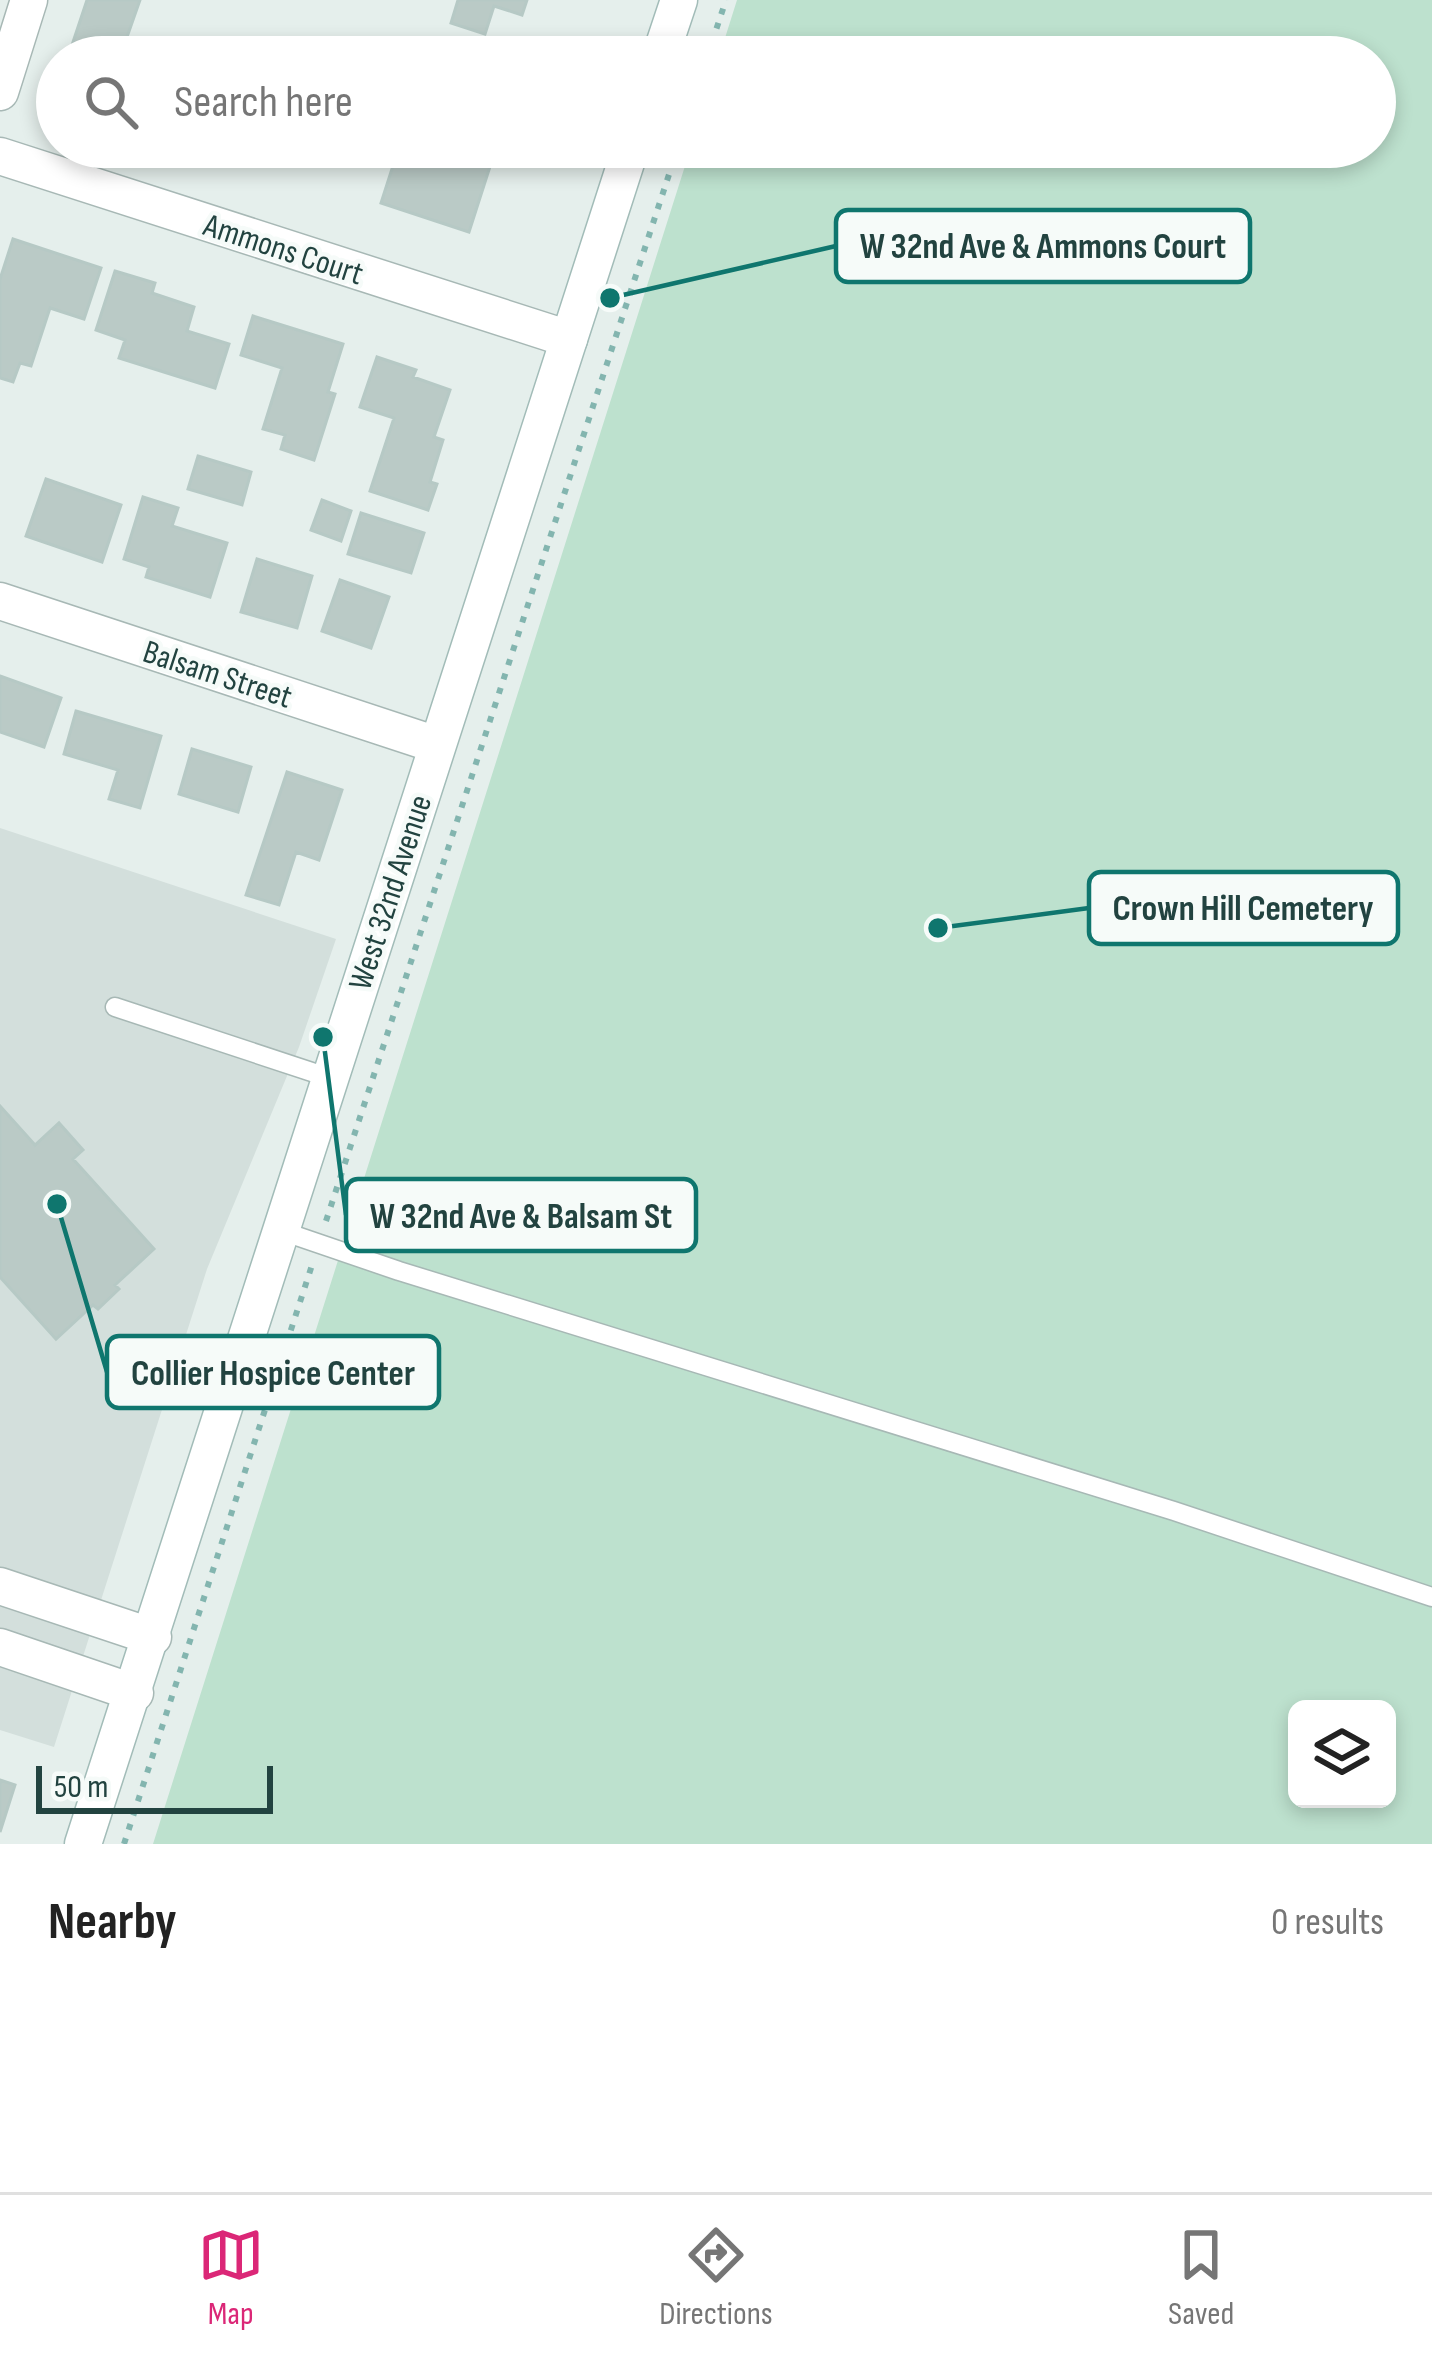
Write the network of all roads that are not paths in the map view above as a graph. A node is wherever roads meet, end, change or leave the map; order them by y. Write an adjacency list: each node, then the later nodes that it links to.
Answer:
1 (29, 0): 4 (street)
2 (679, 0): 3 (street)
3 (667, 36)
4 (0, 92)
5 (0, 156): 6 (street, Ammons Court)
6 (36, 168)
7 (37, 168): 9 (street, Ammons Court)
8 (624, 168): 9 (street, West 32nd Avenue)
9 (568, 339): 11 (street, West 32nd Avenue)
10 (0, 601): 11 (street, Balsam Street)
11 (437, 745): 13 (street, West 32nd Avenue)
12 (115, 1007): 13 (lane)
13 (330, 1078): 14 (street, West 32nd Avenue)
14 (279, 1230): 16 (lane); 17 (street, West 32nd Avenue)
15 (0, 1586): 17 (street)
16 (1432, 1597)
17 (152, 1636): 19 (street, West 32nd Avenue)
18 (0, 1647): 19 (street)
19 (135, 1694): 20 (street, West 32nd Avenue)
20 (83, 1844)

